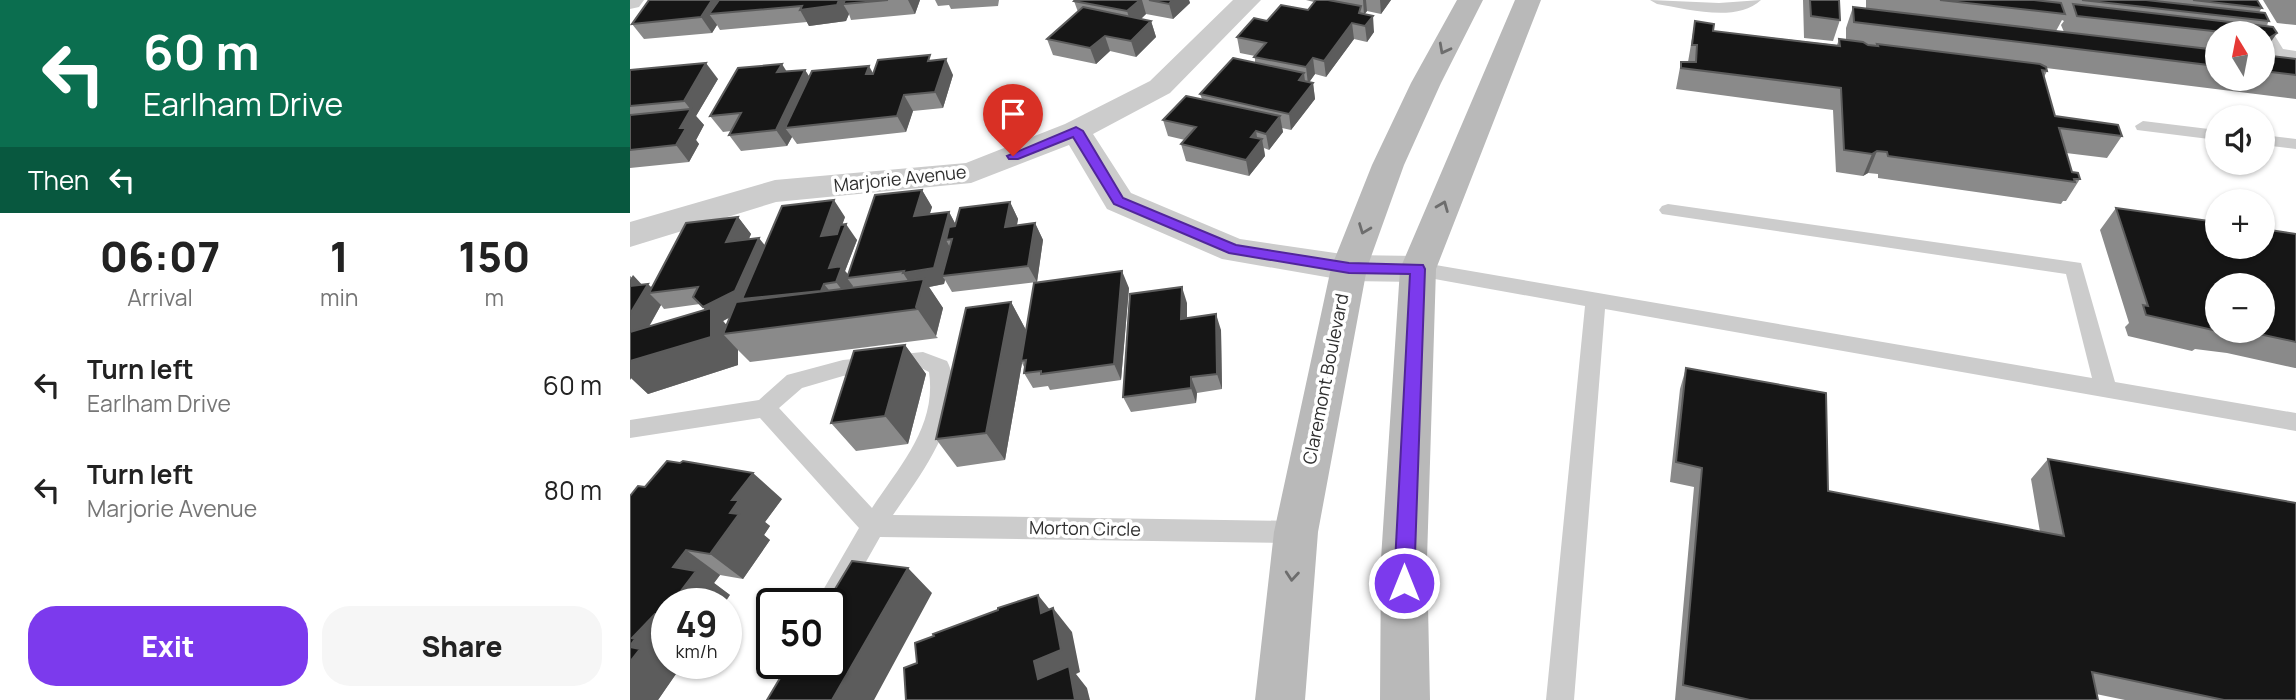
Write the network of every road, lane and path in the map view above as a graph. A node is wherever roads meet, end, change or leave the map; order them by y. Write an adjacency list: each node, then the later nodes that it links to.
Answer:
1 (1248, 0): 9 (street, Marjorie Avenue)
2 (1470, 0): 15 (main road, Claremont Boulevard, one-way to 15)
3 (1528, 0): 16 (main road, one-way to 3)
4 (1657, 0): 5 (lane)
5 (1754, 0)
6 (2246, 0): 7 (lane)
7 (2296, 56)
8 (2143, 126): 10 (lane)
9 (1076, 131): 14 (street, Marjorie Avenue); 15 (street)
10 (2205, 134)
11 (2275, 141): 12 (lane)
12 (2296, 144)
13 (1668, 210): 18 (lane)
14 (630, 235)
15 (1349, 268): 16 (street); 23 (main road, Claremont Boulevard)
16 (1418, 269): 17 (lane); 26 (main road)
17 (1596, 300): 18 (lane); 27 (lane)
18 (2106, 389): 20 (lane)
19 (765, 408): 21 (lane); 22 (lane); 22 (lane)
20 (2296, 422)
21 (630, 429)
22 (873, 526): 23 (lane, Morton Circle); 24 (lane)
23 (1296, 532): 25 (main road, Claremont Boulevard, one-way to 25)
24 (837, 588)
25 (1280, 700)
26 (1405, 700)
27 (1560, 700)

